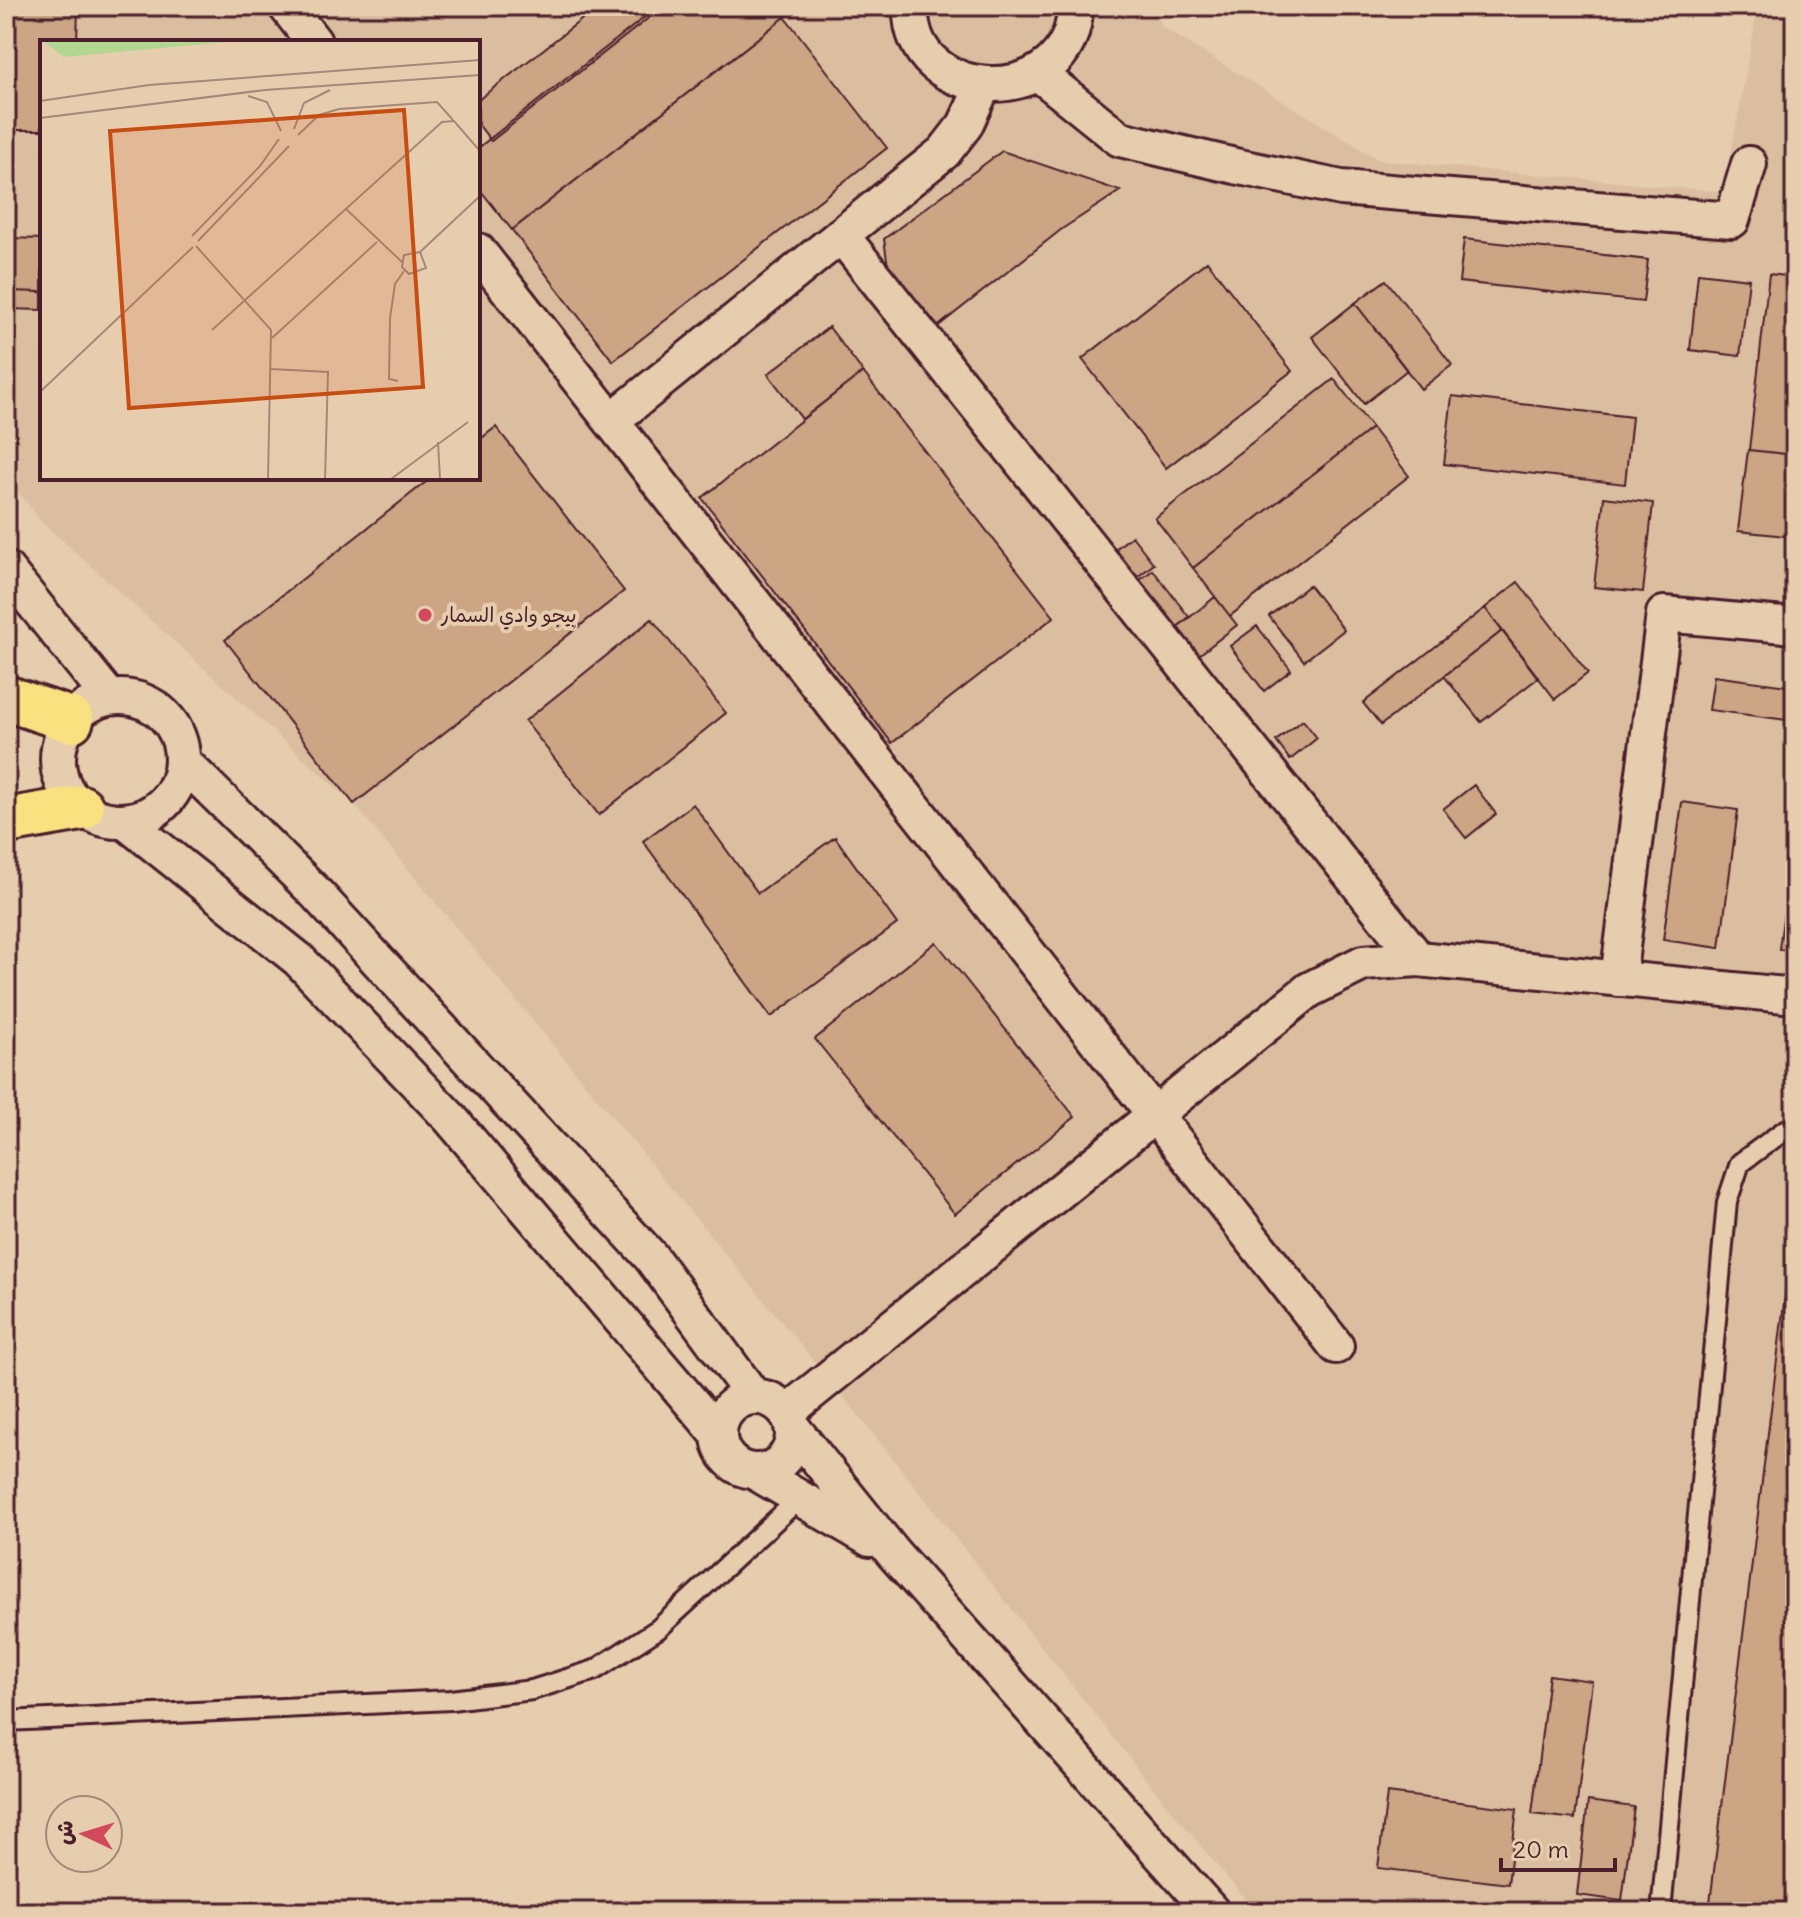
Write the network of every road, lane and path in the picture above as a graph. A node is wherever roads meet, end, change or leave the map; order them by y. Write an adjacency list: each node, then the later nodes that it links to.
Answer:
1 (286, 6): 4 (street)
2 (911, 6): 6 (street)
3 (1075, 6): 5 (street)
4 (312, 40)
5 (1038, 73): 6 (street); 7 (street)
6 (983, 86): 8 (street)
7 (1749, 164)
8 (841, 235): 10 (street); 20 (street)
9 (480, 254): 10 (street)
10 (611, 421): 23 (street)
11 (6, 569): 13 (street)
12 (1795, 626): 21 (street)
13 (109, 697): 15 (street); 16 (street)
14 (6, 698): 15 (highway)
15 (71, 720): 17 (street)
16 (182, 761): 19 (street); 26 (street)
17 (81, 808): 18 (highway); 19 (street)
18 (6, 821)
19 (126, 822): 28 (street)
20 (1418, 959): 21 (street); 23 (street)
21 (1618, 979): 22 (street)
22 (1795, 996)
23 (1155, 1116): 25 (street); 27 (street)
24 (1795, 1131): 34 (lane)
25 (1336, 1346)
26 (754, 1397): 27 (street); 28 (street)
27 (789, 1420): 29 (street); 31 (street)
28 (719, 1435): 29 (street)
29 (755, 1472): 30 (street)
30 (801, 1497): 31 (street); 32 (lane)
31 (894, 1554): 33 (street)
32 (6, 1721)
33 (1212, 1912)
34 (1661, 1912)

